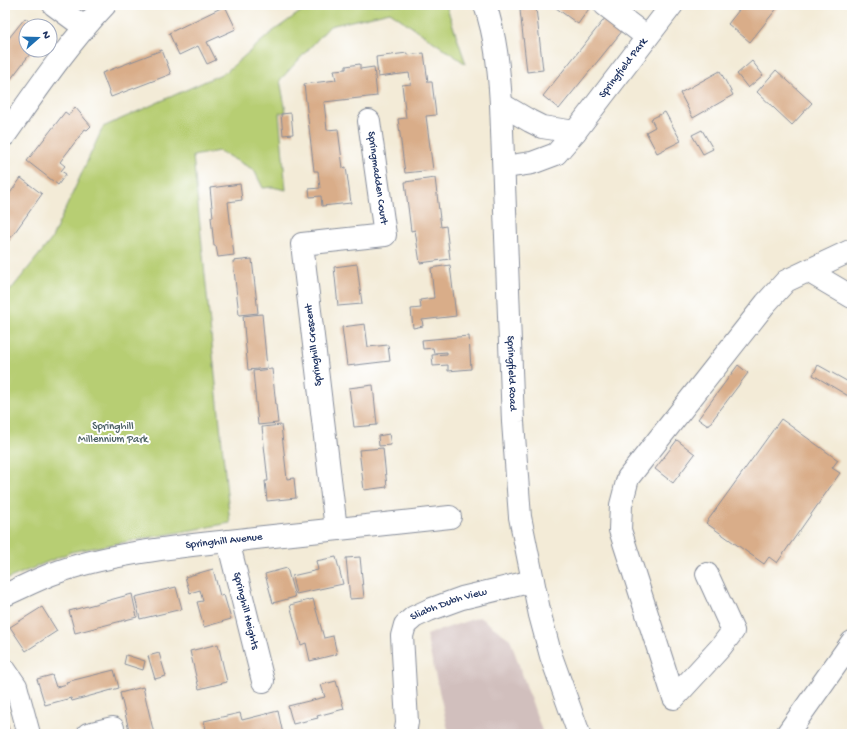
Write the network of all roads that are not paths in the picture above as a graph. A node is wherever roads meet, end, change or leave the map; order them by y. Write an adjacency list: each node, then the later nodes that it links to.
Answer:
1 (54, 5): 6 (main road)
2 (105, 5): 6 (main road)
3 (485, 5): 8 (main road, Springfield Road)
4 (605, 5): 7 (main road)
5 (672, 5): 7 (main road, Springfield Park)
6 (84, 27): 11 (main road)
7 (647, 36): 10 (main road, Springfield Park)
8 (501, 104): 10 (main road); 12 (main road, Springfield Road)
9 (369, 121): 13 (main road, Springmadden Court)
10 (575, 132): 12 (main road, Springfield Park)
11 (5, 134)
12 (504, 167): 21 (main road, Springfield Road)
13 (385, 235): 18 (main road, Springhill Crescent)
14 (852, 250): 15 (main road)
15 (808, 271): 16 (main road); 20 (main road)
16 (852, 296)
17 (450, 517): 18 (main road, Springhill Avenue)
18 (336, 529): 19 (main road, Springhill Avenue)
19 (228, 541): 22 (main road, Springhill Avenue); 25 (main road, Springhill Heights)
20 (707, 574)
21 (533, 582): 29 (main road, Sliabh Dubh View); 30 (main road, Springfield Road)
22 (5, 595)
23 (852, 642): 31 (main road)
24 (5, 670): 27 (main road)
25 (263, 681)
26 (113, 728): 28 (main road)
27 (29, 734)
28 (88, 734)
29 (405, 734)
30 (579, 734)
31 (787, 734)

